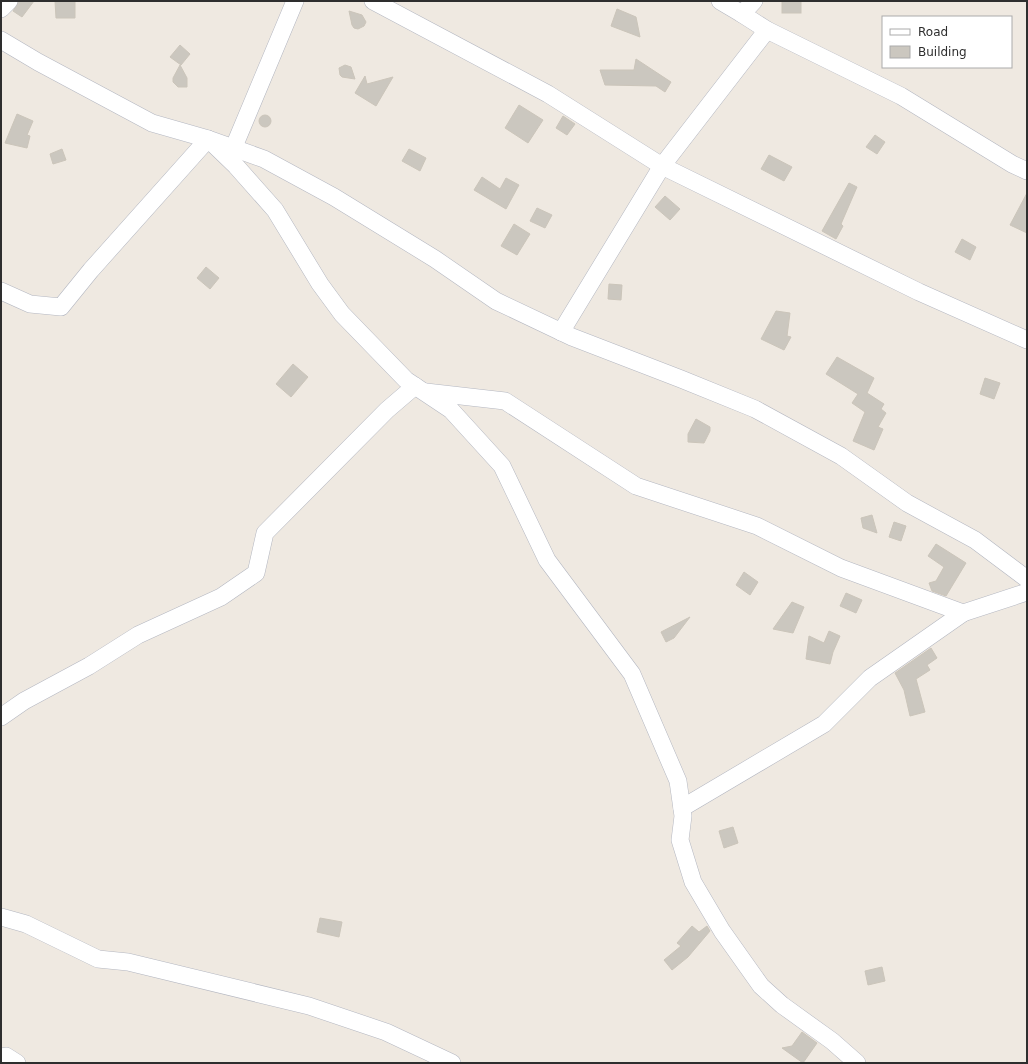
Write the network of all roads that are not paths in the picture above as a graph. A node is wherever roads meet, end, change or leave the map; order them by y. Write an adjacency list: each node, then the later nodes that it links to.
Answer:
1 (9, 1): 6 (street)
2 (295, 1): 11 (street)
3 (373, 1): 12 (street)
4 (720, 1): 7 (street)
5 (754, 1): 7 (street)
6 (1, 9)
7 (742, 14): 8 (street)
8 (767, 30): 12 (street); 13 (street)
9 (1, 40): 10 (street)
10 (208, 140): 11 (street); 14 (street); 17 (street)
11 (233, 149): 15 (street)
12 (662, 166): 15 (street); 16 (street)
13 (1027, 171)
14 (1, 291)
15 (562, 332): 18 (street)
16 (1027, 340)
17 (418, 389): 20 (street); 21 (street); 22 (street)
18 (1027, 579)
19 (1027, 592): 20 (street)
20 (963, 613): 22 (street)
21 (1, 717)
22 (682, 808): 27 (street)
23 (1, 917): 26 (street)
24 (1, 1057): 25 (street)
25 (17, 1063)
26 (452, 1063)
27 (857, 1063)

